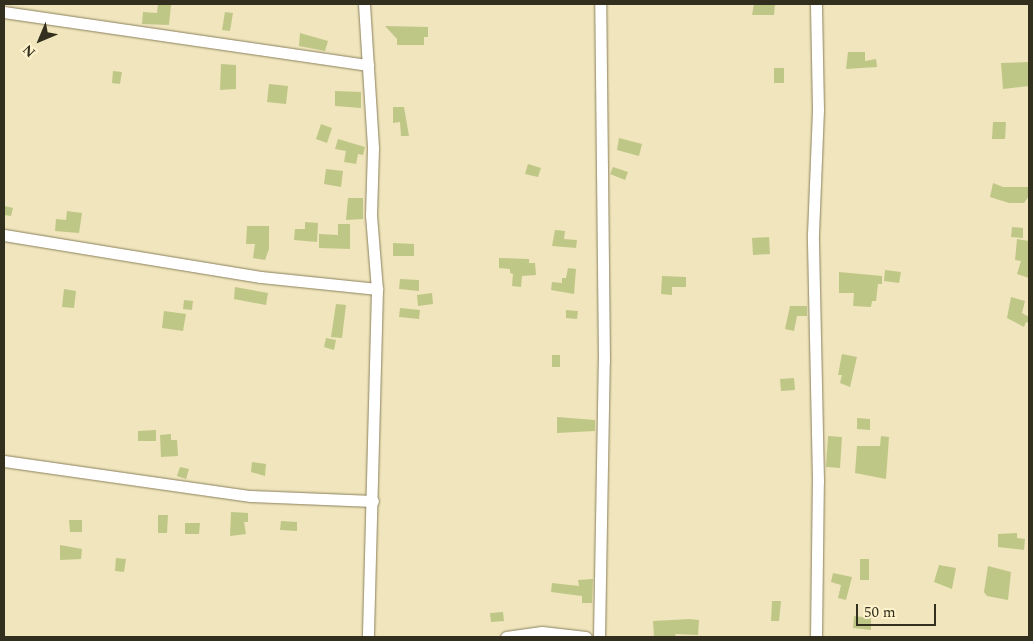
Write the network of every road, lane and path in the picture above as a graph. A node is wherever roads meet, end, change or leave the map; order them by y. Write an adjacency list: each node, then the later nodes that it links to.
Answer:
1 (364, 4): 5 (street)
2 (600, 4): 13 (street)
3 (816, 4): 14 (street)
4 (4, 12): 5 (street)
5 (368, 65): 7 (street)
6 (4, 235): 7 (street)
7 (377, 288): 9 (street)
8 (4, 461): 9 (street)
9 (373, 501): 10 (street)
10 (368, 637)
11 (506, 637): 12 (street)
12 (586, 637)
13 (599, 637)
14 (816, 637)

